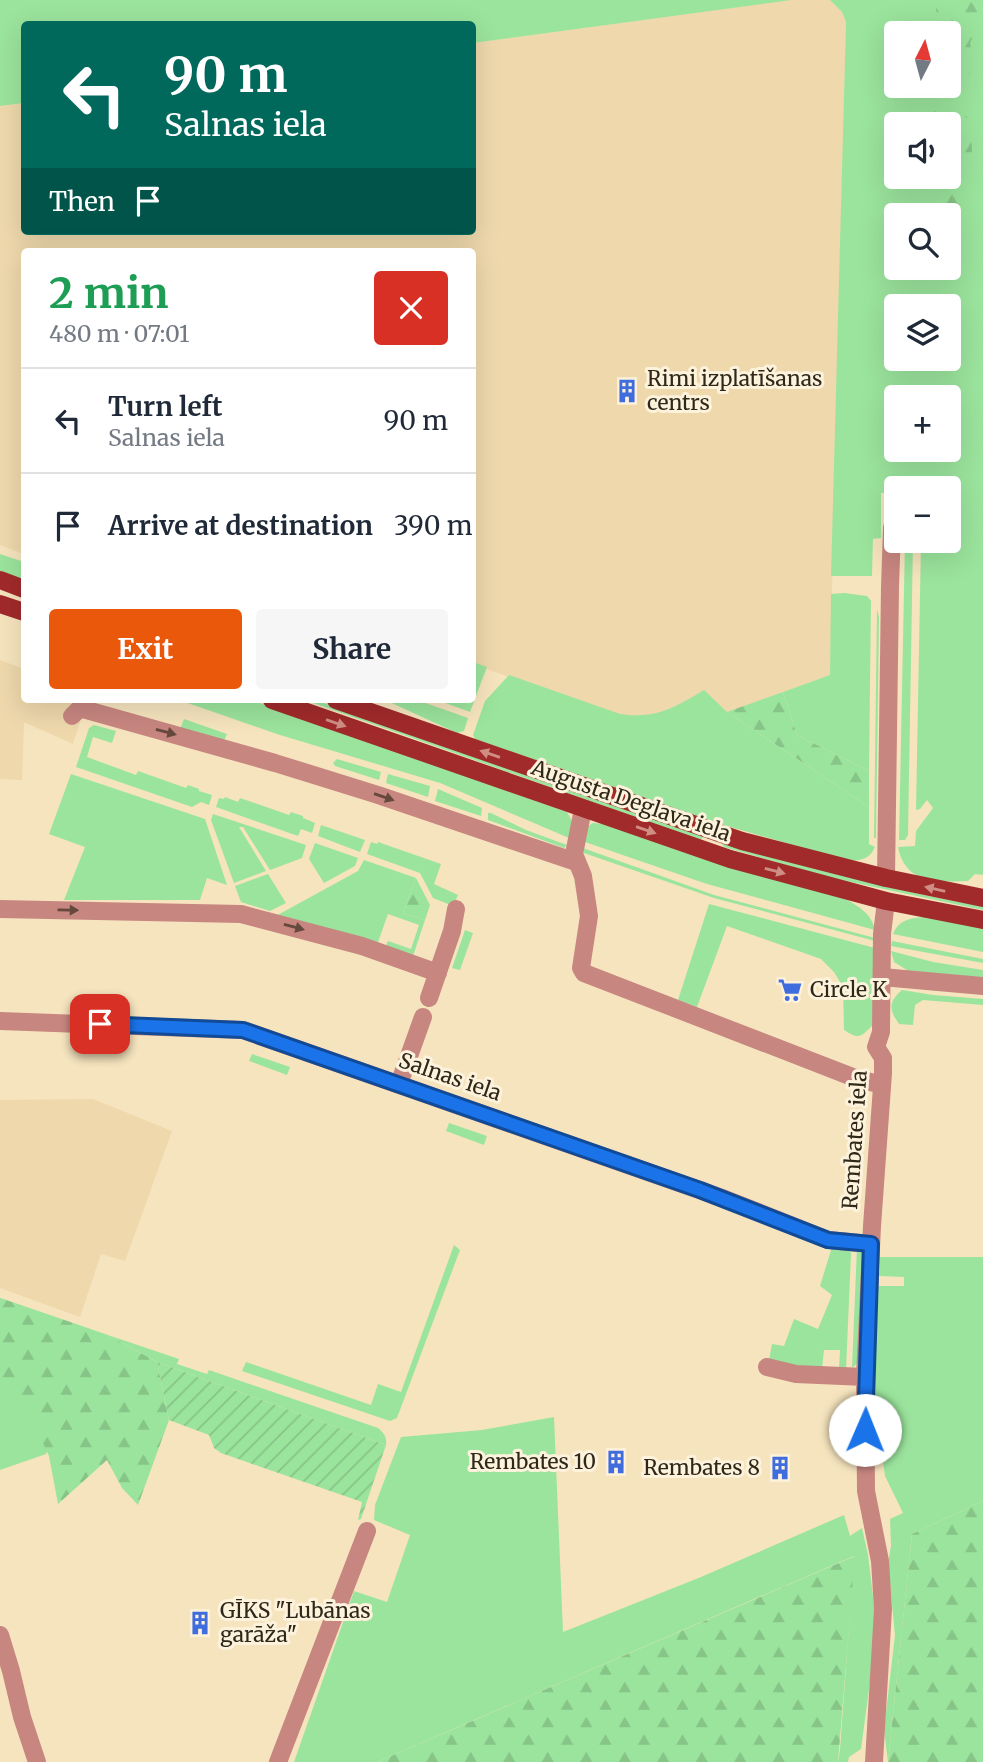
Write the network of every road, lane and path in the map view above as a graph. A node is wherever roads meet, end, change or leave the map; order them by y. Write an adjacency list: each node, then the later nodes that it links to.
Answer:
1 (891, 553): 14 (street)
2 (0, 580): 3 (main road)
3 (21, 588)
4 (0, 604): 5 (main road)
5 (21, 611)
6 (281, 703): 10 (main road, Augusta Deglava iela, one-way to 10)
7 (345, 703): 11 (main road, Augusta Deglava iela, one-way to 7)
8 (103, 707): 9 (street); 13 (street, one-way to 13)
9 (72, 716)
10 (583, 809): 12 (main road, Augusta Deglava iela, one-way to 12); 13 (street)
11 (716, 832): 12 (main road); 14 (main road, Augusta Deglava iela)
12 (710, 852): 16 (main road, Augusta Deglava iela, one-way to 16)
13 (576, 863): 27 (street)
14 (886, 878): 15 (main road, Augusta Deglava iela, one-way to 14)
15 (983, 898)
16 (886, 901): 19 (main road, Augusta Deglava iela); 21 (street, Rembates iela)
17 (0, 909): 20 (street, one-way to 20)
18 (456, 909): 20 (street)
19 (983, 920)
20 (438, 974): 23 (street)
21 (882, 977): 22 (street); 27 (street, Rembates iela)
22 (983, 986)
23 (429, 998)
24 (423, 1017): 26 (street)
25 (0, 1021): 26 (street, Salnas iela)
26 (399, 1084): 28 (street, Salnas iela)
27 (881, 1085): 28 (street, Rembates iela)
28 (871, 1244): 30 (street, Rembates iela)
29 (767, 1367): 30 (street)
30 (865, 1377): 35 (street, Rembates iela)
31 (367, 1531): 34 (street)
32 (0, 1635): 33 (street)
33 (37, 1762)
34 (278, 1762)
35 (874, 1762)

